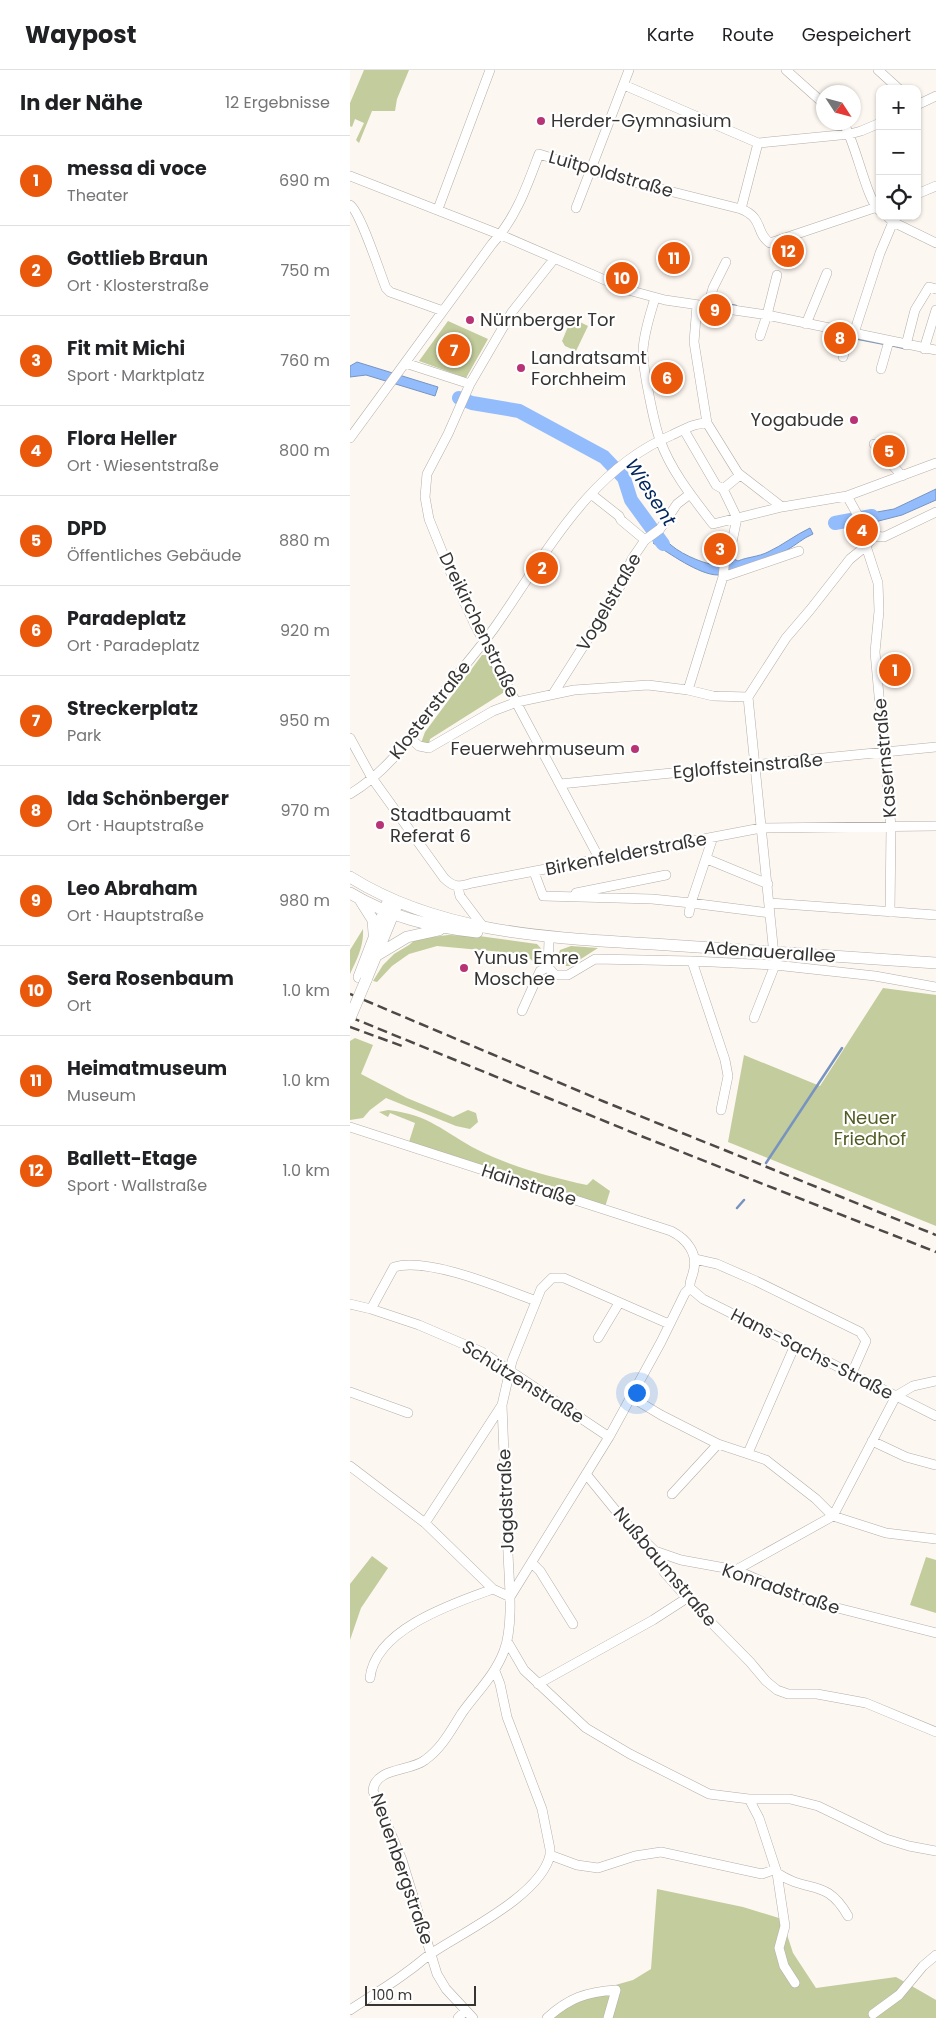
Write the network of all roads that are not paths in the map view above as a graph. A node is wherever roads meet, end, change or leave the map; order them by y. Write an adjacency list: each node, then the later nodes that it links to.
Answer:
1 (490, 70): 21 (street)
2 (629, 70): 5 (street)
3 (786, 70): 7 (street)
4 (878, 70): 6 (street)
5 (624, 85): 13 (street); 14 (street)
6 (895, 85)
7 (816, 96)
8 (936, 96): 9 (street)
9 (921, 103)
10 (876, 124): 12 (street)
11 (848, 130): 12 (street)
12 (850, 134): 13 (street); 19 (street)
13 (758, 143): 22 (street)
14 (591, 171): 20 (street); 22 (street, Luitpoldstraße); 26 (street, Luitpoldstraße)
15 (350, 176): 21 (street)
16 (934, 189): 17 (street)
17 (921, 193)
18 (350, 204): 37 (street)
19 (876, 204)
20 (576, 208)
21 (438, 209): 26 (street)
22 (741, 209): 23 (street, Luitpoldstraße)
23 (876, 209)
24 (890, 220): 40 (street)
25 (892, 220): 27 (street)
26 (501, 235): 28 (street); 37 (street)
27 (936, 243)
28 (554, 259): 33 (street); 49 (street, Dreikirchenstraße)
29 (726, 262): 35 (street)
30 (826, 273): 39 (street)
31 (777, 275): 38 (street)
32 (936, 289): 43 (street)
33 (655, 298): 34 (street); 53 (street)
34 (698, 305): 35 (street); 50 (street)
35 (708, 306): 38 (street)
36 (936, 310): 44 (street)
37 (443, 311): 47 (street)
38 (767, 315): 39 (street); 41 (street)
39 (806, 324): 40 (street)
40 (852, 332): 42 (street); 46 (street)
41 (760, 336)
42 (889, 341): 43 (street); 48 (street)
43 (906, 345): 44 (street)
44 (924, 349): 45 (street)
45 (936, 350)
46 (843, 356)
47 (405, 363): 49 (street); 52 (street)
48 (881, 369)
49 (470, 384): 70 (street, Dreikirchenstraße)
50 (707, 423): 51 (street, Klosterstraße); 56 (street)
51 (684, 430): 53 (street, Klosterstraße); 58 (street)
52 (350, 438)
53 (660, 440): 59 (street, Klosterstraße); 60 (street)
54 (874, 444): 57 (street)
55 (936, 464): 57 (street)
56 (740, 475): 58 (street); 62 (street)
57 (902, 476): 61 (street)
58 (723, 489): 64 (street)
59 (591, 494): 66 (street); 70 (street, Klosterstraße)
60 (690, 494): 64 (street); 66 (street, Vogelstraße)
61 (847, 496): 62 (street); 65 (street)
62 (782, 508): 64 (street)
63 (936, 512): 65 (street)
64 (740, 517): 69 (street)
65 (874, 536): 67 (street)
66 (645, 540): 72 (street, Vogelstraße)
67 (866, 546): 73 (street); 78 (street, Kasernstraße)
68 (799, 551): 69 (street)
69 (723, 576): 71 (street)
70 (484, 642): 74 (street, Dreikirchenstraße); 76 (street, Klosterstraße)
71 (688, 690): 72 (street); 73 (street)
72 (553, 694): 74 (street)
73 (748, 697): 79 (street)
74 (516, 702): 76 (street); 81 (street, Dreikirchenstraße)
75 (350, 738): 80 (street)
76 (411, 740): 80 (street, Klosterstraße)
77 (936, 747): 78 (street, Egloffsteinstraße)
78 (885, 752): 79 (street, Egloffsteinstraße); 84 (street, Kasernstraße)
79 (754, 765): 81 (street, Egloffsteinstraße); 85 (street)
80 (372, 778): 82 (street, Klosterstraße); 93 (street)
81 (560, 784): 87 (street, Dreikirchenstraße)
82 (350, 794)
83 (936, 826): 84 (street, Birkenfelderstraße)
84 (891, 827): 85 (street, Birkenfelderstraße); 99 (street, Kasernstraße)
85 (761, 828): 86 (street, Birkenfelderstraße); 92 (street)
86 (714, 837): 87 (street, Birkenfelderstraße); 88 (street)
87 (599, 858): 89 (street, Birkenfelderstraße)
88 (707, 858): 92 (street); 97 (street)
89 (534, 872): 93 (street, Birkenfelderstraße); 95 (street)
90 (666, 875): 95 (street)
91 (350, 877): 96 (main road, Adenauerallee)
92 (768, 884): 98 (street)
93 (458, 887): 103 (street)
94 (354, 895): 100 (main road, Adenauerallee); 105 (main road)
95 (558, 897): 97 (street)
96 (394, 900): 100 (main road); 103 (main road, Adenauerallee)
97 (691, 903): 98 (street); 101 (street)
98 (770, 908): 99 (street); 108 (street)
99 (890, 912): 102 (street)
100 (389, 913): 104 (main road, Adenauerallee); 105 (main road); 109 (main road)
101 (689, 913)
102 (936, 915)
103 (484, 928): 107 (main road, Adenauerallee)
104 (446, 929): 106 (main road, Adenauerallee); 109 (main road)
105 (374, 940): 114 (main road)
106 (549, 940): 107 (main road, Adenauerallee); 113 (street)
107 (603, 941): 108 (main road, Adenauerallee)
108 (774, 952): 111 (main road, Adenauerallee); 112 (street)
109 (377, 955): 114 (main road)
110 (692, 961): 112 (street); 113 (street); 120 (street)
111 (936, 963)
112 (775, 965): 115 (street); 119 (street)
113 (548, 967): 117 (street)
114 (363, 978): 116 (main road); 118 (main road, bridge)
115 (936, 987)
116 (350, 999)
117 (522, 1011)
118 (350, 1018)
119 (754, 1018)
120 (721, 1110)
121 (350, 1127): 122 (street, Hainstraße)
122 (695, 1259): 123 (street); 132 (street)
123 (690, 1288): 128 (street, Neuenbergstraße); 130 (street, Hans-Sachs-Straße)
124 (536, 1301): 125 (street); 127 (street); 131 (street)
125 (619, 1303): 128 (street); 129 (street)
126 (350, 1304): 127 (street, Schützenstraße)
127 (372, 1309): 131 (street, Schützenstraße)
128 (669, 1324): 136 (street, Neuenbergstraße)
129 (598, 1338)
130 (795, 1345): 132 (street, Hans-Sachs-Straße); 143 (street)
131 (509, 1371): 137 (street); 140 (street, Schützenstraße)
132 (852, 1373): 135 (street, Hans-Sachs-Straße)
133 (936, 1381): 135 (street)
134 (350, 1392): 138 (street)
135 (896, 1396): 139 (street, Hans-Sachs-Straße); 141 (street)
136 (631, 1397): 140 (street, Neuenbergstraße); 142 (street)
137 (502, 1405): 149 (street); 155 (street, Jagdstraße)
138 (408, 1413)
139 (936, 1416)
140 (609, 1437): 146 (street, Neuenbergstraße)
141 (872, 1441): 144 (street); 148 (street)
142 (718, 1444): 143 (street); 147 (street)
143 (748, 1453): 148 (street)
144 (935, 1465)
145 (350, 1466): 149 (street)
146 (586, 1474): 151 (street, Nußbaumstraße); 152 (street, Neuenbergstraße)
147 (672, 1494)
148 (832, 1516): 150 (street); 153 (street)
149 (426, 1523): 154 (street)
150 (936, 1539)
151 (655, 1551): 153 (street, Konradstraße); 156 (street, Nußbaumstraße)
152 (532, 1563): 155 (street, Neuenbergstraße); 157 (street)
153 (736, 1570): 158 (street, Konradstraße)
154 (493, 1589): 155 (street); 161 (street)
155 (510, 1597): 159 (street, Neuenbergstraße)
156 (687, 1598): 162 (street); 163 (street, Nußbaumstraße)
157 (573, 1624)
158 (936, 1633)
159 (507, 1641): 160 (street, Neuenbergstraße); 162 (street)
160 (495, 1671): 166 (street); 169 (street, Neuenbergstraße)
161 (370, 1678)
162 (538, 1684): 164 (street)
163 (936, 1732)
164 (749, 1799): 165 (street); 167 (street)
165 (936, 1851)
166 (550, 1855): 167 (street); 169 (street)
167 (777, 1871): 168 (street); 171 (street)
168 (848, 1916)
169 (430, 1954): 172 (street); 173 (street, Neuenbergstraße)
170 (936, 1955): 174 (street)
171 (795, 1983)
172 (350, 2010)
173 (465, 2011): 175 (street); 176 (street, Neuenbergstraße)
174 (873, 2014)
175 (458, 2018)
176 (473, 2018)
177 (547, 2018): 178 (street)
178 (608, 2018)

